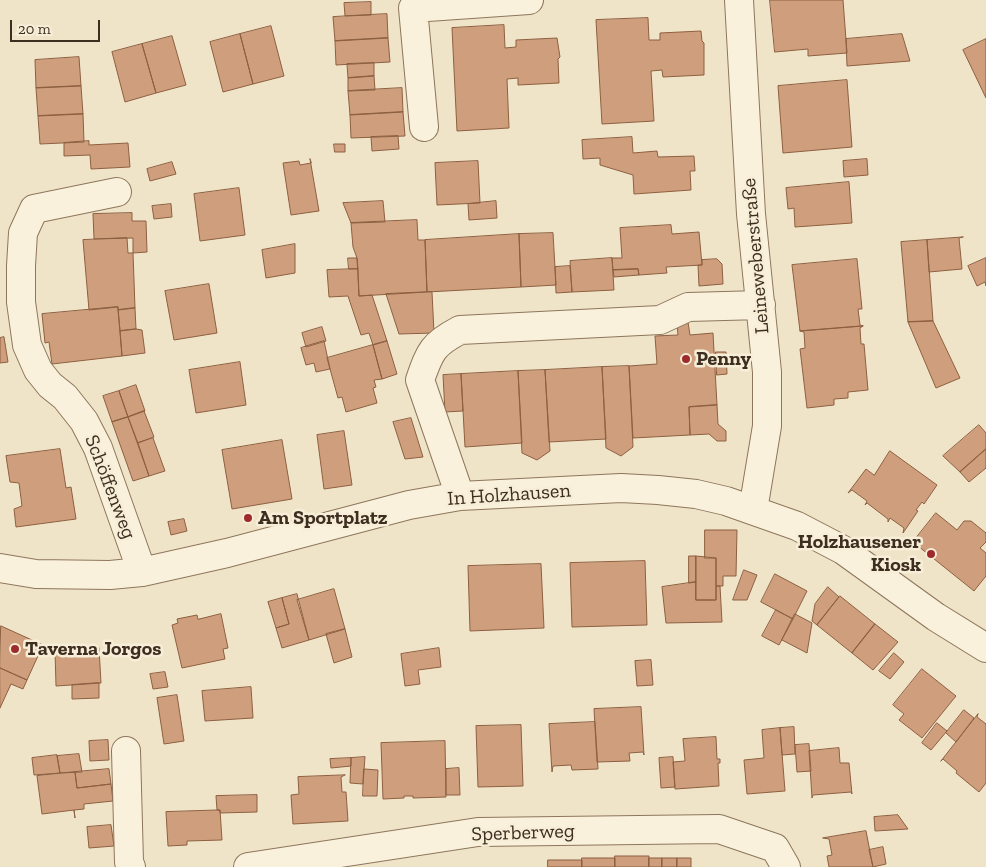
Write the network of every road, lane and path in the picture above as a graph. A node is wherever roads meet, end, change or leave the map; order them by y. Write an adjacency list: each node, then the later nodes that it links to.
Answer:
1 (529, 0): 3 (street)
2 (739, 0): 5 (street, Leineweberstraße)
3 (424, 127)
4 (117, 192): 9 (street, Schöffenweg)
5 (760, 305): 6 (street); 7 (street, Leineweberstraße)
6 (460, 496): 7 (street, In Holzhausen); 9 (street, In Holzhausen)
7 (753, 510): 10 (street, In Holzhausen)
8 (0, 568): 9 (street, In Holzhausen)
9 (142, 572)
10 (986, 648)
11 (126, 751): 12 (street)
12 (131, 867)
13 (248, 867): 14 (street, Sperberweg)
14 (786, 867)

